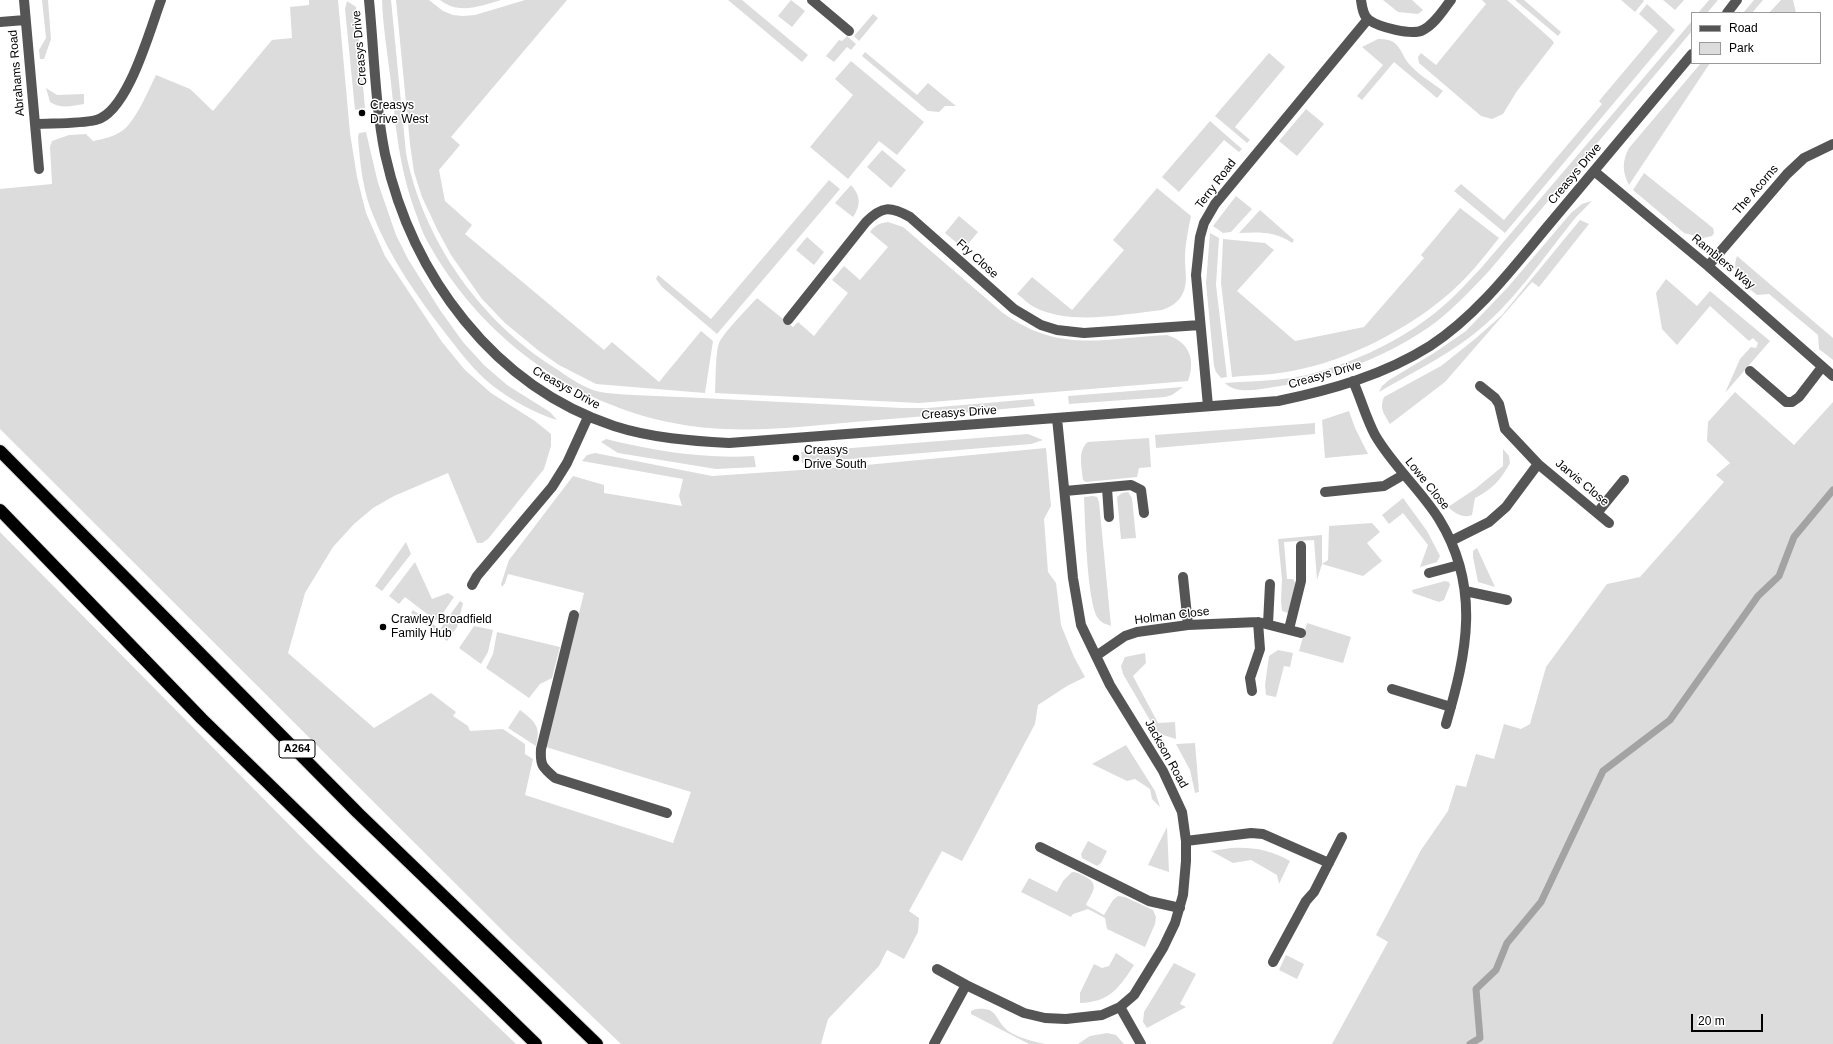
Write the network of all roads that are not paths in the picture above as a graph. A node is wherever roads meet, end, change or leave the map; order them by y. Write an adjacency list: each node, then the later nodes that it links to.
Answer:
1 (24, 0): 9 (street, Abrahams Road)
2 (161, 0): 14 (street, Abrahams Road)
3 (369, 0): 27 (street, Creasys Drive)
4 (812, 0): 12 (street)
5 (1361, 0): 10 (street)
6 (1451, 0): 10 (street)
7 (1737, 0): 8 (street)
8 (1728, 12)
9 (25, 20): 11 (street, Abrahams Road); 14 (street, Abrahams Road)
10 (1368, 20): 20 (street, Terry Road)
11 (0, 22)
12 (850, 31)
13 (1691, 55): 17 (street, Creasys Drive)
14 (35, 124): 16 (street, Abrahams Road)
15 (1833, 144): 18 (street, The Acorns)
16 (39, 169)
17 (1594, 171): 18 (street, Ramblers Way); 24 (street, Creasys Drive)
18 (1708, 266): 21 (street, Ramblers Way)
19 (788, 320): 20 (street, Fry Close)
20 (1200, 325): 26 (street, Terry Road)
21 (1822, 366): 22 (street); 23 (street, Ramblers Way)
22 (1750, 370)
23 (1833, 376)
24 (1353, 382): 26 (street, Creasys Drive); 31 (street, Lowe Close)
25 (1480, 386): 30 (street, Jarvis Close)
26 (1208, 406): 28 (street, Creasys Drive)
27 (588, 417): 28 (street, Creasys Drive); 47 (street)
28 (1057, 418): 34 (street, Jackson Road)
29 (0, 451): 71 (highway, A264)
30 (1538, 464): 38 (street, Jarvis Close); 41 (street, Jarvis Close)
31 (1403, 474): 35 (street); 41 (street, Lowe Close)
32 (1624, 480): 38 (street)
33 (1107, 488): 34 (street); 37 (street); 39 (street)
34 (1065, 491): 55 (street, Jackson Road)
35 (1325, 492)
36 (0, 510): 70 (highway)
37 (1144, 513)
38 (1597, 513): 40 (street, Jarvis Close)
39 (1109, 517)
40 (1609, 523)
41 (1450, 541): 43 (street, Lowe Close)
42 (1301, 546): 53 (street)
43 (1459, 564): 44 (street); 48 (street, Lowe Close)
44 (1429, 573)
45 (1183, 577): 52 (street)
46 (1270, 584): 51 (street)
47 (472, 585)
48 (1465, 591): 49 (street); 58 (street, Lowe Close)
49 (1507, 600)
50 (574, 615): 60 (street)
51 (1263, 623): 52 (street, Holman Close); 53 (street, Holman Close); 57 (street)
52 (1188, 625): 55 (street, Holman Close)
53 (1289, 629): 54 (street, Holman Close)
54 (1301, 633)
55 (1096, 656): 62 (street, Jackson Road)
56 (1392, 689): 58 (street)
57 (1252, 691)
58 (1451, 706): 59 (street, Lowe Close)
59 (1446, 724)
60 (667, 813)
61 (1342, 837): 64 (street)
62 (1186, 841): 64 (street); 65 (street, Jackson Road)
63 (1040, 847): 65 (street)
64 (1329, 863): 66 (street)
65 (1180, 908): 69 (street, Jackson Road)
66 (1273, 962)
67 (937, 969): 68 (street, Jackson Road)
68 (966, 985): 69 (street, Jackson Road); 72 (street)
69 (1120, 1007): 73 (street)
70 (536, 1044)
71 (597, 1044)
72 (934, 1044)
73 (1141, 1044)

